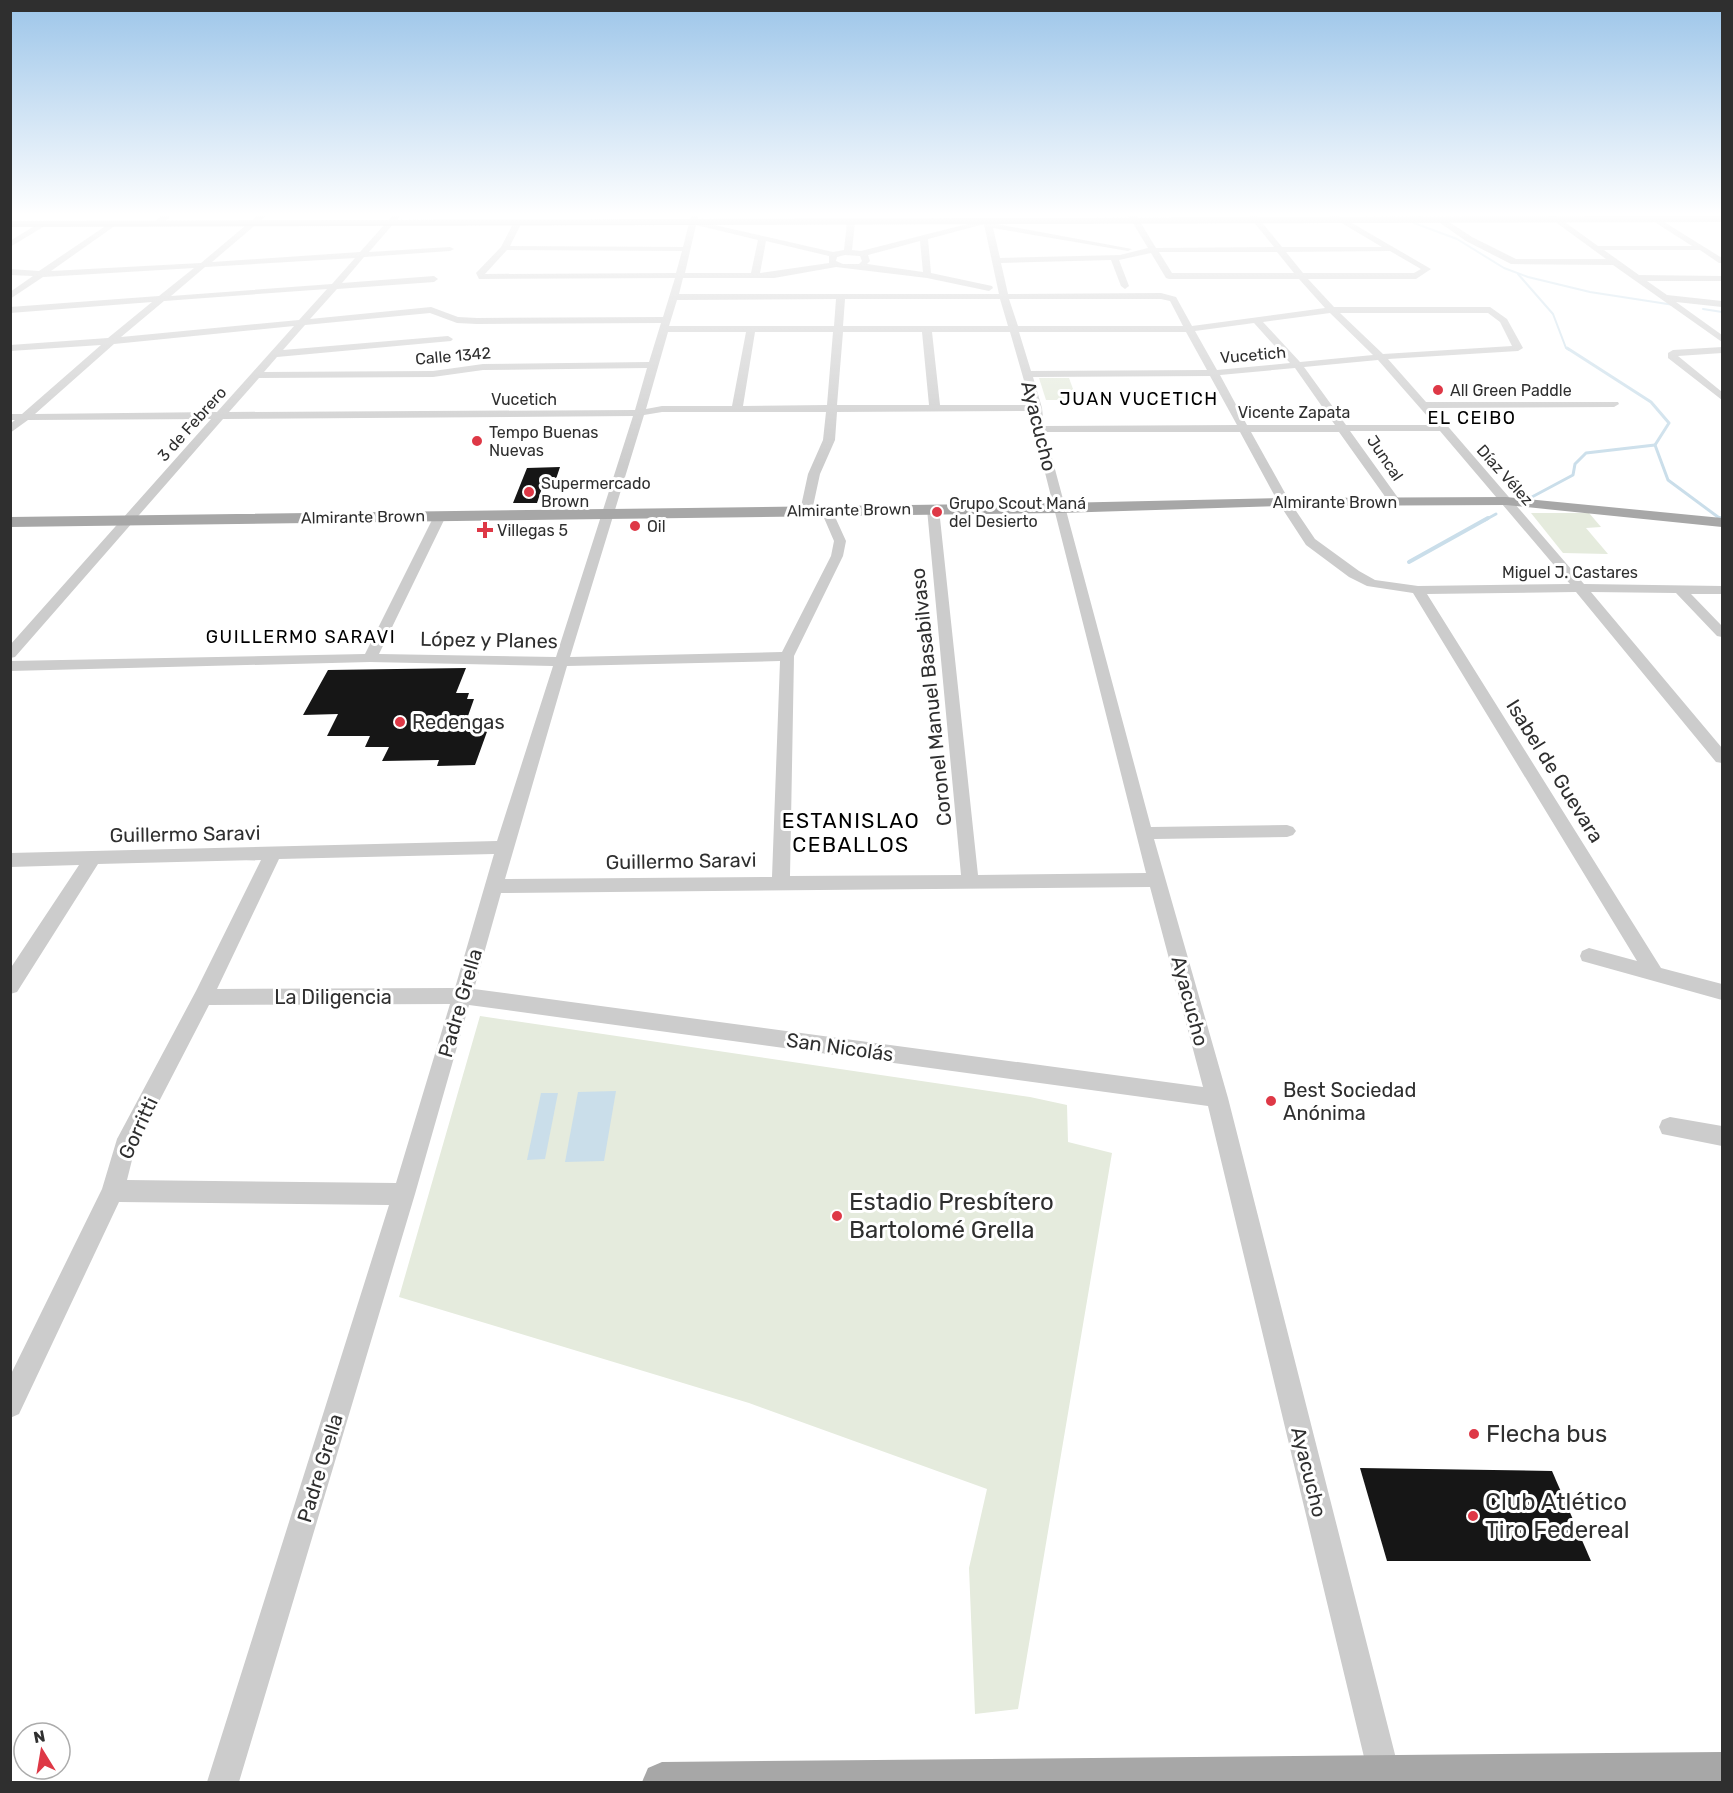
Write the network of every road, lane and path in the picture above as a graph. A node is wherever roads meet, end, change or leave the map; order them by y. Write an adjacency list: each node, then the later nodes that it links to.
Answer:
1 (177, 299): 10 (street)
2 (323, 299): 15 (street, 3 de Febrero)
3 (673, 299): 16 (street, Padre Grella)
4 (845, 299): 19 (street)
5 (1005, 299): 21 (street, Ayacucho)
6 (1172, 299): 17 (street, Miguel J. Castares)
7 (1322, 299): 13 (street, Díaz Vélez)
8 (1667, 299): 23 (street)
9 (1679, 299): 11 (street)
10 (162, 300): 12 (street); 24 (street)
11 (1722, 304)
12 (10, 310)
13 (1332, 310): 14 (street); 28 (street, Díaz Vélez); 28 (street, Vucetich)
14 (1257, 321): 17 (street); 30 (street, Juncal)
15 (300, 323): 16 (street); 24 (street); 27 (street, 3 de Febrero)
16 (665, 325): 18 (street); 29 (street, Padre Grella)
17 (1189, 329): 21 (street); 31 (street, Miguel J. Castares)
18 (751, 330): 19 (street); 39 (street)
19 (839, 330): 20 (street); 40 (street)
20 (927, 330): 21 (street); 37 (street)
21 (1014, 330): 32 (street, Ayacucho)
22 (448, 339): 27 (street)
23 (1722, 339)
24 (111, 341): 25 (street); 44 (street)
25 (10, 348)
26 (1722, 350): 34 (street)
27 (274, 354): 33 (street, 3 de Febrero)
28 (1382, 357): 30 (street, Vucetich); 36 (street, Díaz Vélez)
29 (653, 365): 33 (street, Calle 1342); 41 (street, Padre Grella)
30 (1298, 366): 31 (street, Vucetich); 48 (street, Juncal)
31 (1214, 373): 32 (street, Vucetich); 47 (street, Miguel J. Castares)
32 (1026, 374): 38 (street, Ayacucho)
33 (256, 375): 42 (street, 3 de Febrero)
34 (1722, 397)
35 (1614, 404): 36 (street)
36 (1422, 405): 45 (street, Díaz Vélez)
37 (935, 408): 38 (street, Vucetich); 40 (street, Vucetich)
38 (1037, 408): 46 (street, Ayacucho)
39 (737, 409): 40 (street, Vucetich); 41 (street, Vucetich)
40 (833, 409): 55 (street)
41 (639, 413): 42 (street, Vucetich); 57 (street, Padre Grella)
42 (223, 415): 44 (street, Vucetich); 59 (street, 3 de Febrero)
43 (10, 417): 44 (street, Vucetich)
44 (26, 417): 49 (street)
45 (1442, 428): 48 (street, Vicente Zapata); 50 (street, Díaz Vélez)
46 (1039, 429): 47 (street, Vicente Zapata); 53 (street, Ayacucho)
47 (1243, 429): 48 (street, Vicente Zapata); 51 (street, Miguel J. Castares)
48 (1345, 429): 52 (street, Juncal)
49 (10, 430)
50 (1506, 501): 52 (main road, Almirante Brown); 61 (main road, Almirante Brown); 62 (street, Díaz Vélez)
51 (1284, 502): 52 (main road, Almirante Brown); 53 (main road, Almirante Brown); 64 (street, Miguel J. Castares)
52 (1395, 502)
53 (1059, 508): 54 (main road, Almirante Brown); 74 (street, Ayacucho)
54 (933, 509): 56 (main road, Almirante Brown); 79 (street, Coronel Manuel Basabilvaso)
55 (806, 511): 56 (main road, Almirante Brown); 57 (main road, Almirante Brown)
56 (826, 511): 68 (street)
57 (608, 513): 58 (main road, Almirante Brown); 70 (street, Padre Grella)
58 (440, 516): 59 (main road, Almirante Brown); 69 (street)
59 (129, 520): 60 (main road, Almirante Brown); 67 (street, 3 de Febrero)
60 (10, 522)
61 (1716, 523)
62 (1580, 588): 63 (street, Miguel J. Castares); 64 (street, Miguel J. Castares); 72 (street, Díaz Vélez)
63 (1679, 589): 65 (street, Miguel J. Castares); 66 (street)
64 (1418, 590): 84 (street, Isabel de Guevara)
65 (1722, 590)
66 (1722, 633)
67 (10, 654)
68 (787, 656): 70 (street, López y Planes); 81 (street)
69 (370, 657): 70 (street, López y Planes); 71 (street, López y Planes)
70 (562, 662): 75 (street, Padre Grella)
71 (10, 666)
72 (1722, 758)
73 (1287, 831): 74 (street)
74 (1144, 833): 80 (street, Ayacucho)
75 (504, 847): 76 (street, Guillermo Saravi); 82 (street, Padre Grella)
76 (273, 854): 77 (street, Guillermo Saravi); 88 (street, Gorritti)
77 (92, 858): 78 (street, Guillermo Saravi); 85 (street)
78 (10, 860)
79 (970, 880): 80 (street, Guillermo Saravi); 81 (street, Guillermo Saravi)
80 (1157, 880): 89 (street, Ayacucho)
81 (781, 882): 82 (street, Guillermo Saravi)
82 (495, 886): 87 (street, Padre Grella)
83 (1589, 956): 84 (street)
84 (1655, 974): 86 (street)
85 (10, 986)
86 (1722, 992)
87 (463, 996): 88 (street, La Diligencia); 89 (street, San Nicolás); 93 (street, Padre Grella)
88 (203, 998): 92 (street, Gorritti)
89 (1217, 1098): 96 (street, Ayacucho)
90 (1670, 1127): 91 (street)
91 (1722, 1136)
92 (113, 1191): 93 (street); 94 (street, Gorritti)
93 (404, 1194): 97 (street, Padre Grella)
94 (10, 1405)
95 (1722, 1772): 96 (main road)
96 (1385, 1779): 98 (main road)
97 (223, 1782)
98 (662, 1782)

